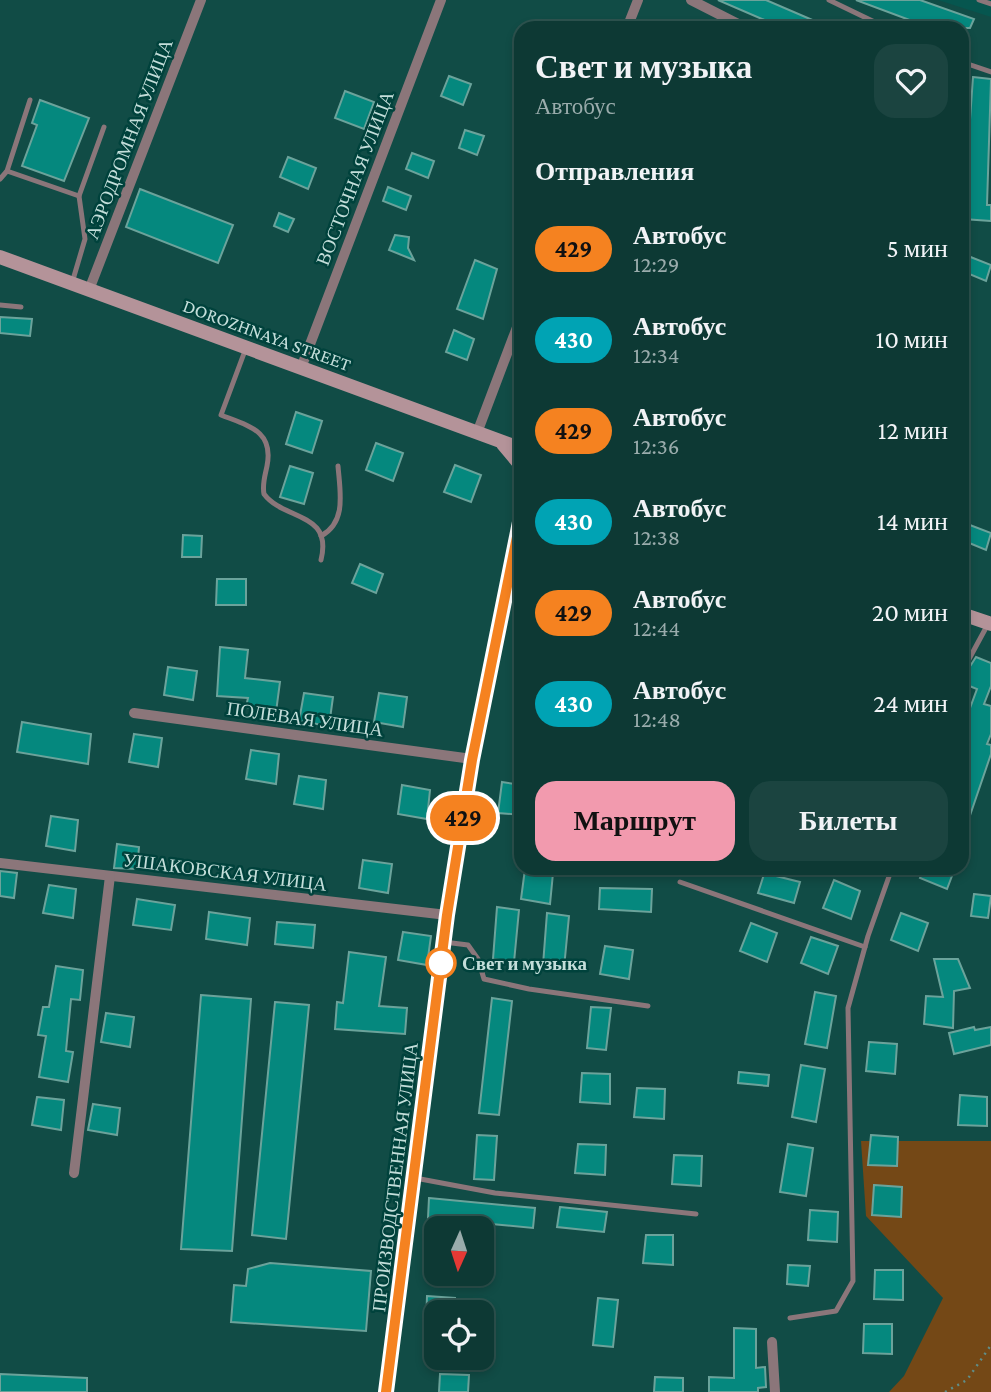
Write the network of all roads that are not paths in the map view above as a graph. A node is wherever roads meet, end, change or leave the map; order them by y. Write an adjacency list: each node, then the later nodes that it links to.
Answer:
1 (201, 0): 20 (street, АЭРОДРОМНАЯ УЛИЦА)
2 (441, 0): 25 (street, ВОСТОЧНАЯ УЛИЦА)
3 (638, 0): 8 (street)
4 (691, 0): 9 (street)
5 (829, 0): 10 (lane)
6 (979, 0): 7 (lane)
7 (991, 4)
8 (630, 21)
9 (732, 21)
10 (872, 21)
11 (969, 64): 12 (lane)
12 (991, 72)
13 (30, 100): 15 (lane)
14 (104, 127): 17 (lane)
15 (7, 171): 16 (lane); 17 (lane)
16 (0, 179)
17 (79, 196): 19 (lane)
18 (0, 257): 19 (main road, DOROZHNAYA STREET)
19 (72, 283): 20 (main road, DOROZHNAYA STREET)
20 (89, 290): 24 (main road, DOROZHNAYA STREET)
21 (0, 305): 22 (lane)
22 (21, 307)
23 (514, 335): 26 (street)
24 (246, 348): 25 (main road, DOROZHNAYA STREET); 31 (lane)
25 (301, 368): 26 (main road, DOROZHNAYA STREET)
26 (477, 433): 27 (main road, DOROZHNAYA STREET)
27 (496, 439): 28 (main road, DOROZHNAYA STREET); 29 (main road)
28 (514, 446)
29 (514, 458)
30 (338, 466): 31 (lane)
31 (321, 536): 33 (lane)
32 (514, 552): 38 (street, ПРОИЗВОДСТВЕННАЯ УЛИЦА)
33 (321, 561)
34 (969, 616): 35 (main road)
35 (990, 622): 36 (lane)
36 (969, 660)
37 (134, 713): 38 (street, ПОЛЕВАЯ УЛИЦА)
38 (472, 760): 43 (street, ПРОИЗВОДСТВЕННАЯ УЛИЦА)
39 (0, 863): 41 (street, УШАКОВСКАЯ УЛИЦА)
40 (890, 875): 45 (lane)
41 (110, 876): 43 (street, УШАКОВСКАЯ УЛИЦА); 47 (street)
42 (680, 882): 45 (lane)
43 (447, 915): 44 (street, ПРОИЗВОДСТВЕННАЯ УЛИЦА)
44 (443, 941): 46 (lane); 48 (street, ПРОИЗВОДСТВЕННАЯ УЛИЦА)
45 (865, 947): 50 (lane)
46 (648, 1006)
47 (74, 1172)
48 (414, 1178): 49 (lane); 52 (street, ПРОИЗВОДСТВЕННАЯ УЛИЦА)
49 (696, 1214)
50 (790, 1318)
51 (772, 1342): 53 (street)
52 (386, 1392)
53 (775, 1392)

